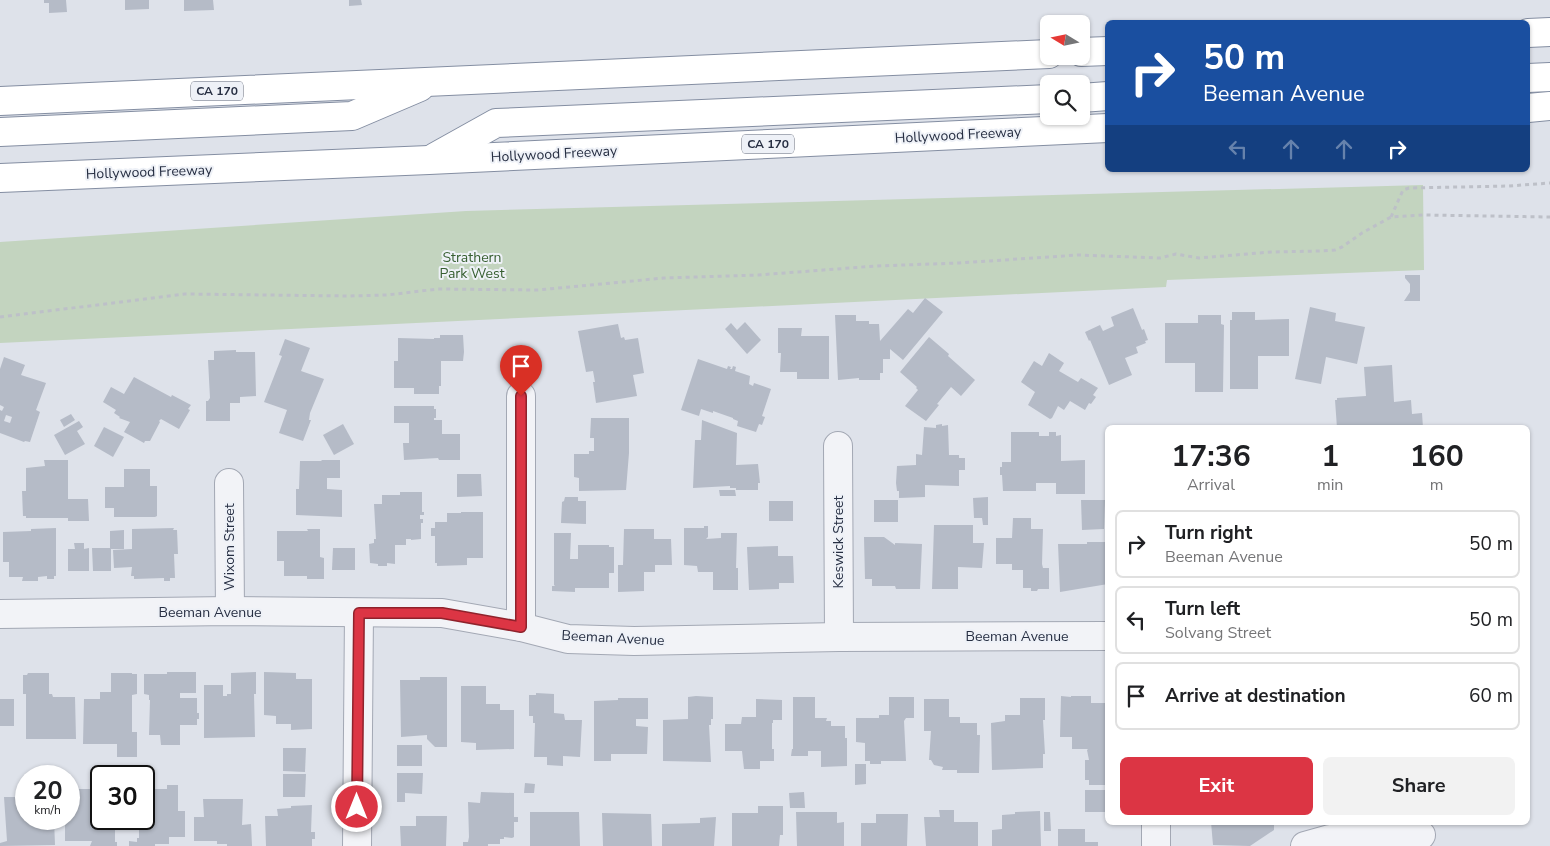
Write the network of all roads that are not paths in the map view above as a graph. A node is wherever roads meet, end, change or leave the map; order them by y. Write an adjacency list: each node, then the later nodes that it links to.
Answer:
1 (1550, 32): 2 (highway)
2 (1530, 33)
3 (1105, 51): 4 (highway)
4 (1090, 52)
5 (1040, 54): 8 (highway, CA 170)
6 (1550, 77): 7 (highway)
7 (1530, 78)
8 (435, 80): 12 (highway, CA 170); 16 (highway)
9 (1105, 96): 10 (highway)
10 (1090, 97)
11 (1040, 99): 17 (highway)
12 (0, 101)
13 (1550, 106): 14 (highway)
14 (1530, 108)
15 (1105, 128): 17 (highway, Hollywood Freeway / CA 170)
16 (0, 132)
17 (429, 160): 18 (highway, Hollywood Freeway / CA 170)
18 (0, 178)
19 (521, 396): 25 (street)
20 (838, 446): 27 (street, Keswick Street)
21 (229, 483): 22 (street, Wixom Street)
22 (230, 611): 23 (street, Beeman Avenue); 24 (street, Beeman Avenue)
23 (359, 613): 25 (street, Beeman Avenue); 30 (street)
24 (0, 614)
25 (521, 627): 27 (street, Beeman Avenue)
26 (1105, 636): 27 (street, Beeman Avenue)
27 (839, 637)
28 (1156, 825): 31 (street)
29 (1420, 835): 32 (street)
30 (357, 846)
31 (1156, 846)
32 (1305, 846)

